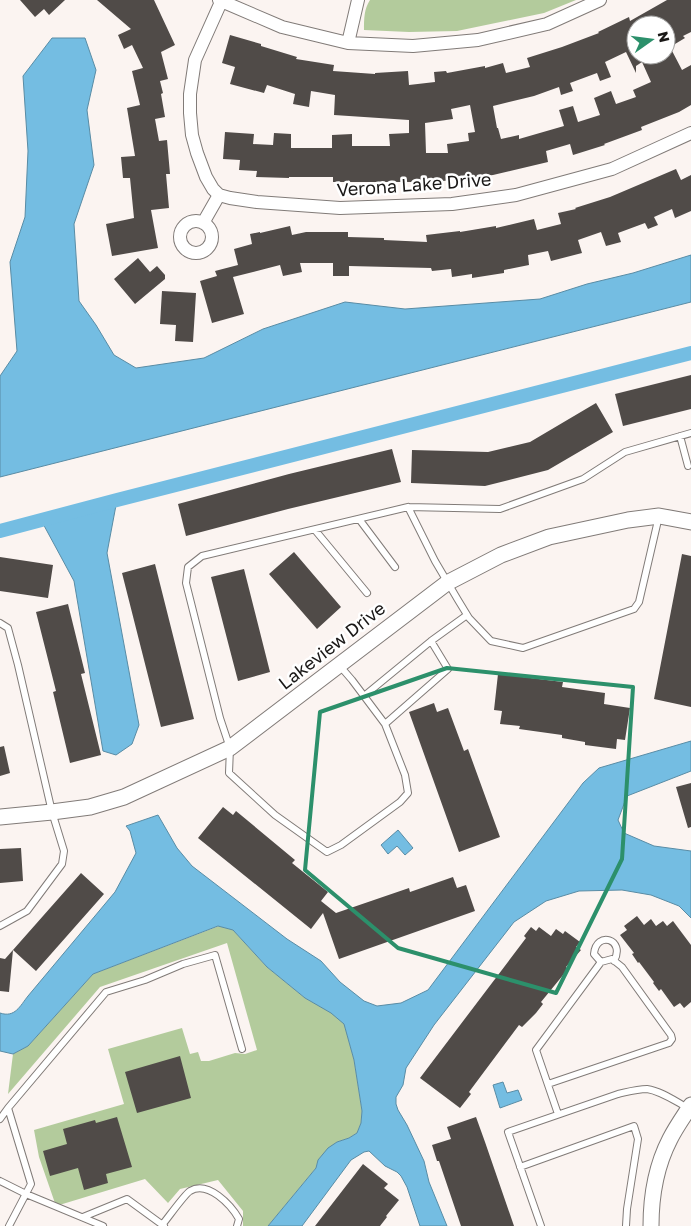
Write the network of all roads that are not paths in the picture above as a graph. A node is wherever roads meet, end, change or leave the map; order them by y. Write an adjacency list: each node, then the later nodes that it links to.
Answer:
1 (358, 0): 4 (street)
2 (600, 0): 4 (street)
3 (220, 1): 4 (street); 6 (street)
4 (348, 43)
5 (691, 133): 6 (street, Verona Lake Drive)
6 (219, 195): 7 (street)
7 (203, 223)
8 (691, 433): 9 (lane)
9 (680, 436): 10 (lane); 11 (lane)
10 (688, 466)
11 (408, 507): 13 (lane); 17 (lane)
12 (659, 516): 14 (street, Lakeview Drive); 17 (street, Lakeview Drive); 19 (lane)
13 (359, 519): 15 (lane); 16 (lane)
14 (691, 522)
15 (316, 530): 18 (lane); 25 (lane)
16 (394, 567)
17 (447, 583): 19 (lane); 22 (street, Lakeview Drive)
18 (367, 593)
19 (467, 615): 21 (lane)
20 (0, 623): 26 (lane)
21 (431, 642): 23 (lane); 24 (lane)
22 (339, 665): 23 (lane); 25 (street, Lakeview Drive)
23 (364, 696): 24 (lane)
24 (386, 724): 25 (lane)
25 (230, 748): 26 (street, Lakeview Drive)
26 (52, 812): 27 (street, Lakeview Drive); 28 (lane)
27 (0, 817)
28 (0, 926)
29 (614, 961): 30 (lane); 30 (lane); 32 (lane)
30 (601, 962): 32 (lane)
31 (242, 1049): 33 (lane)
32 (548, 1084): 35 (lane)
33 (8, 1108): 36 (lane); 39 (lane)
34 (690, 1108): 35 (lane); 47 (street)
35 (558, 1114): 37 (lane)
36 (0, 1119)
37 (520, 1167): 45 (lane); 46 (lane)
38 (0, 1181): 39 (lane)
39 (26, 1194): 40 (lane); 42 (lane)
40 (83, 1217): 41 (lane); 43 (lane)
41 (163, 1225): 44 (lane)
42 (9, 1226)
43 (103, 1226)
44 (237, 1226)
45 (542, 1226)
46 (626, 1226)
47 (651, 1226)

